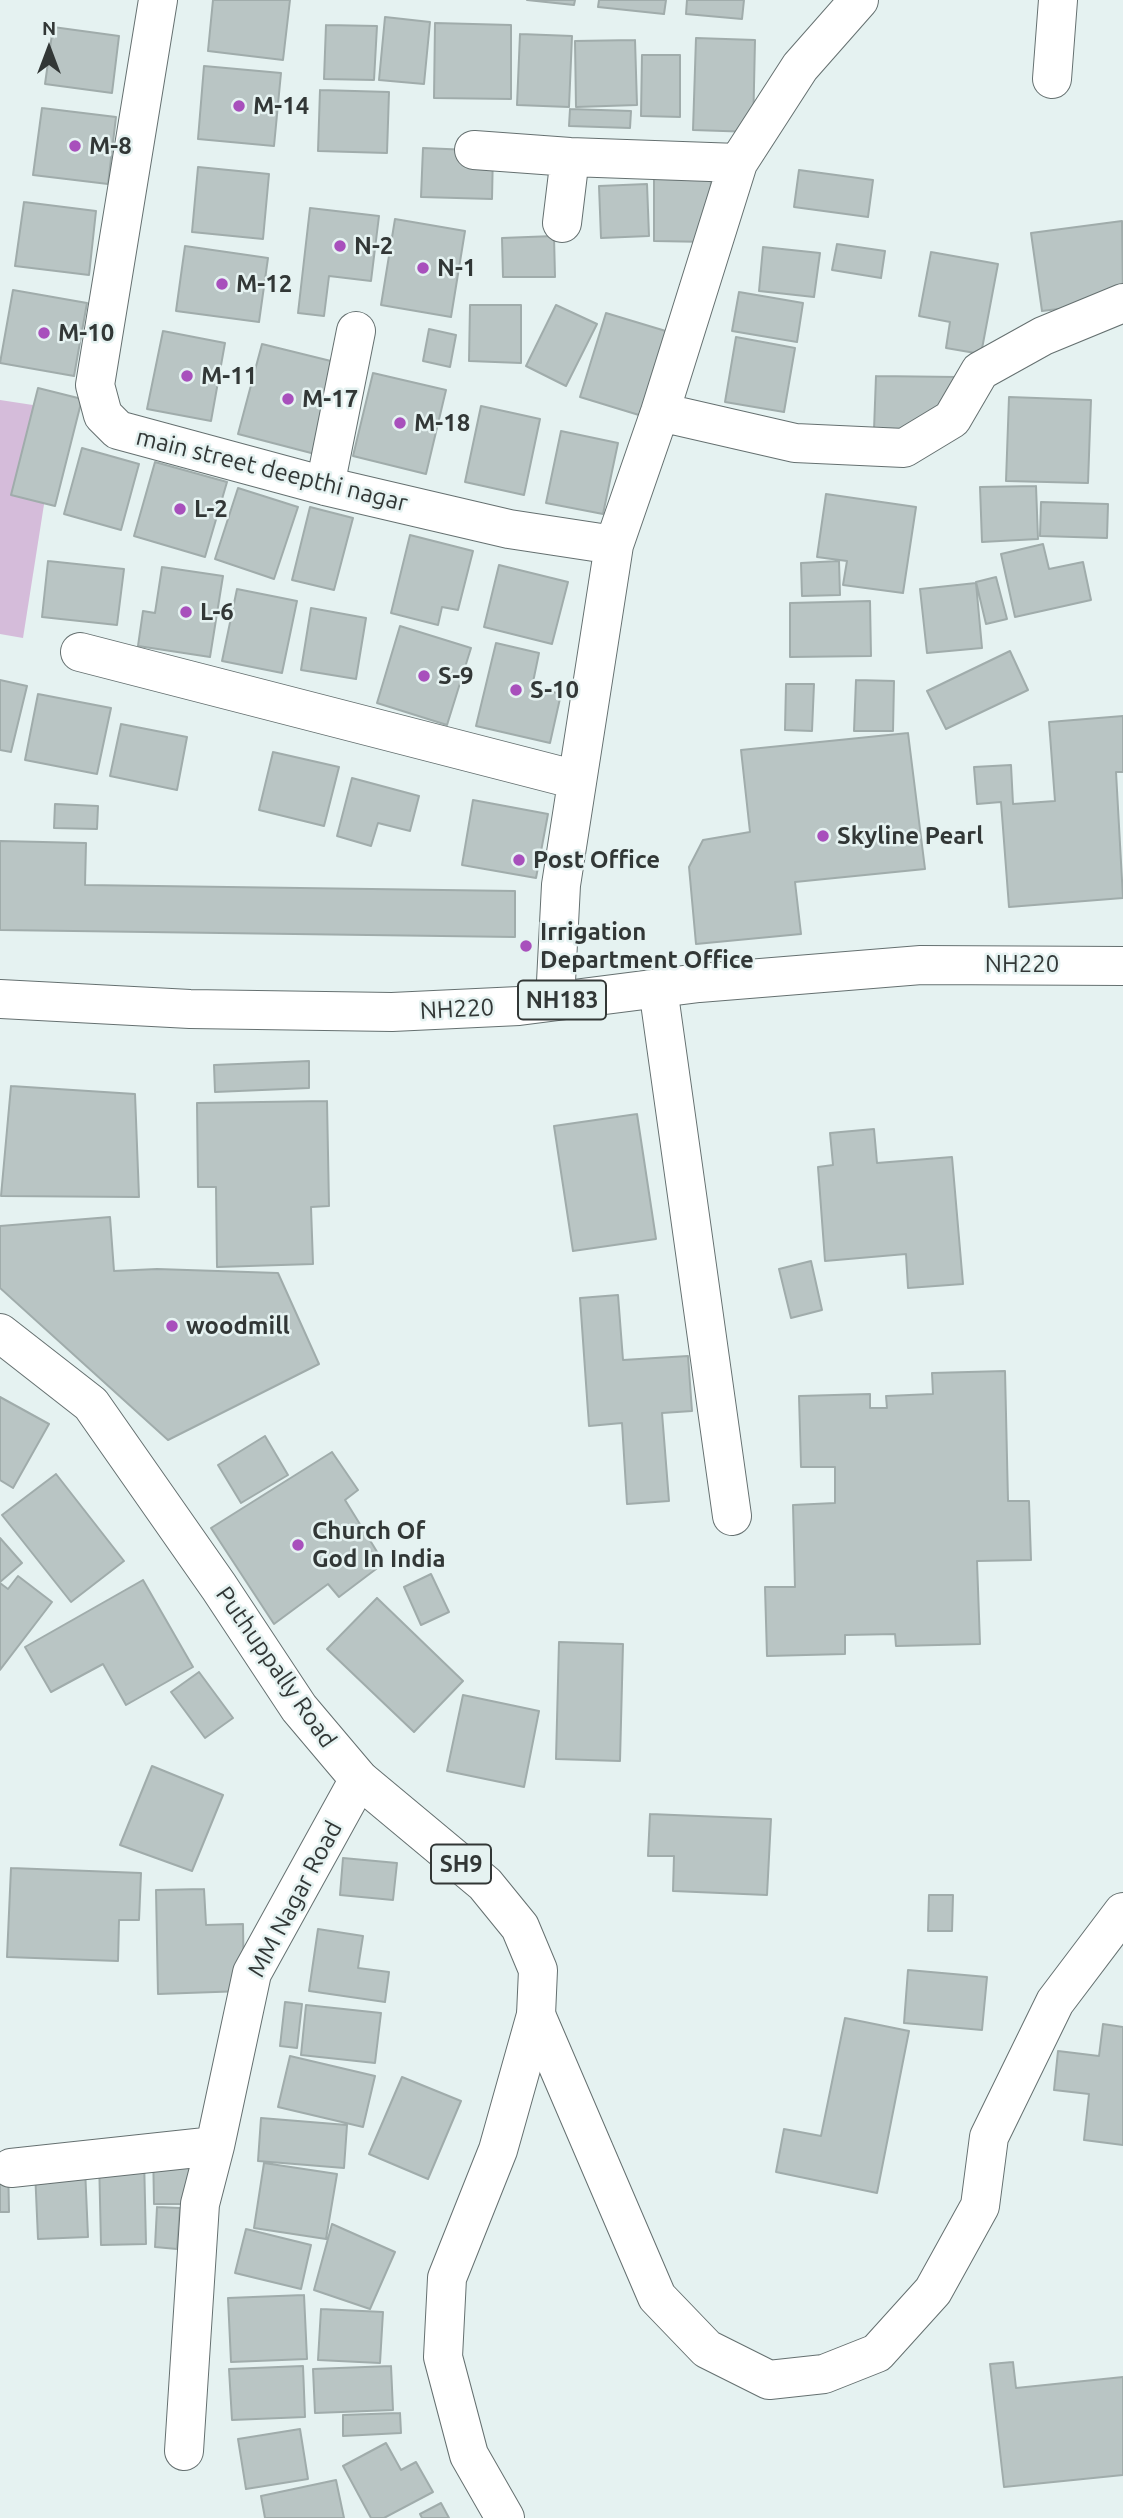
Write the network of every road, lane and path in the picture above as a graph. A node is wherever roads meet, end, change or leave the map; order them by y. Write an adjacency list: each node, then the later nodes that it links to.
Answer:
1 (158, 0): 12 (main road, main street deepthi nagar)
2 (859, 0): 7 (main road)
3 (1058, 0): 4 (main road)
4 (1052, 79)
5 (474, 150): 6 (main road)
6 (570, 157): 7 (main road); 8 (main road)
7 (738, 163): 11 (main road)
8 (562, 223)
9 (1123, 303): 11 (main road)
10 (356, 331): 12 (main road)
11 (660, 412): 13 (main road)
12 (325, 486): 13 (main road, main street deepthi nagar)
13 (614, 545): 15 (main road)
14 (80, 652): 15 (main road)
15 (577, 780): 19 (main road)
16 (1123, 966): 17 (main road, NH220 / NH183)
17 (658, 988): 19 (main road, NH220 / NH183); 21 (main road)
18 (0, 999): 19 (main road, NH220 / NH183)
19 (555, 1001)
20 (0, 1334): 22 (main road, Puthuppally Road / SH9)
21 (732, 1516)
22 (359, 1779): 24 (main road, Puthuppally Road / SH9); 25 (main road, MM Nagar Road)
23 (1123, 1912): 24 (main road)
24 (536, 2015): 28 (main road, Puthuppally Road / SH9)
25 (215, 2146): 26 (main road); 27 (main road, MM Nagar Road)
26 (11, 2168)
27 (184, 2451)
28 (505, 2518)

